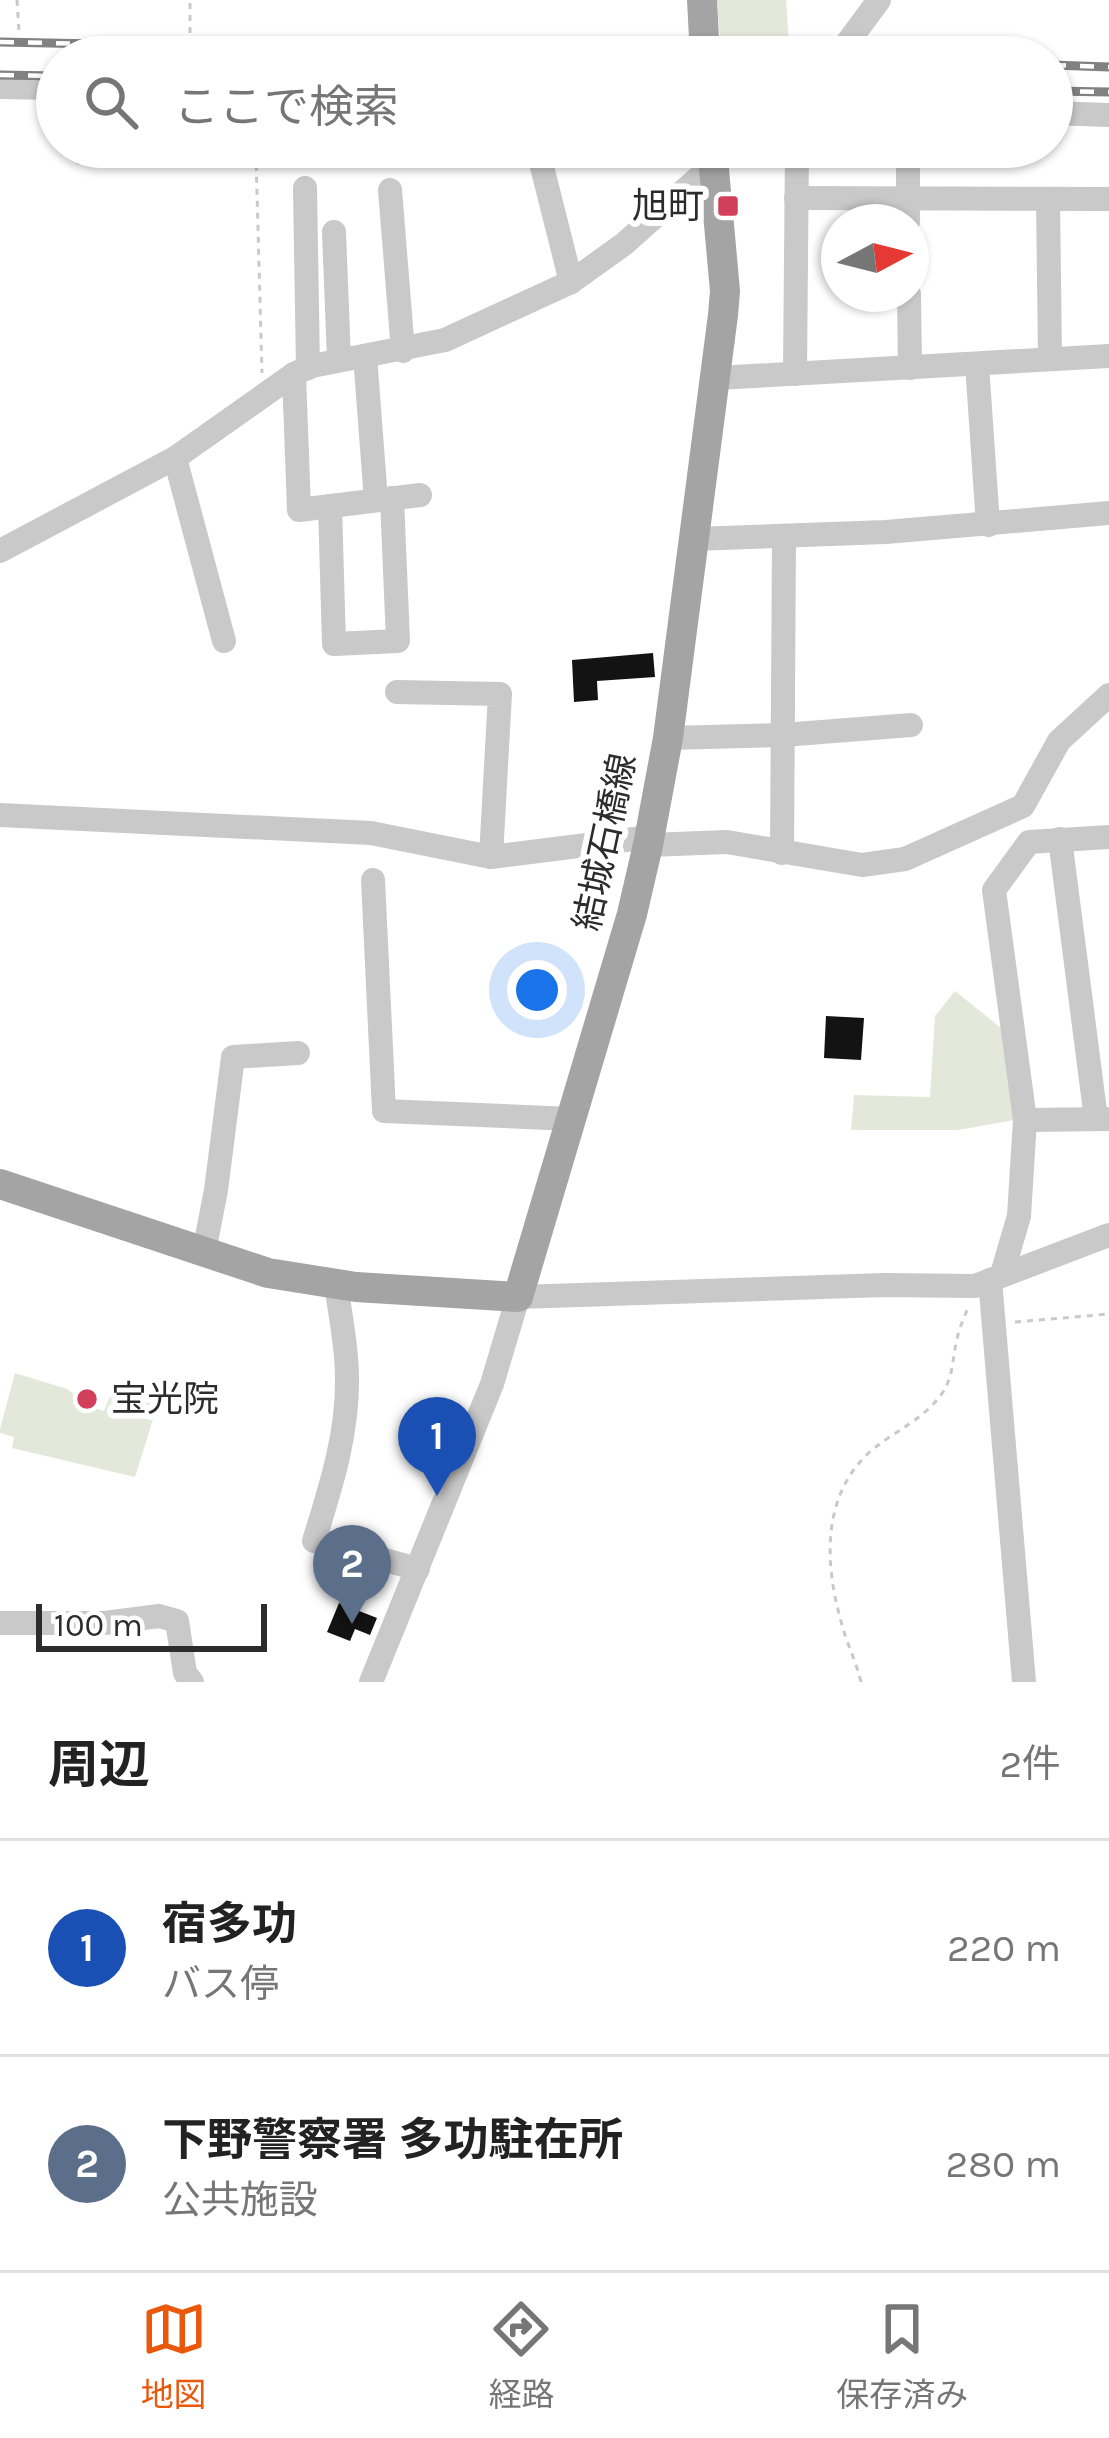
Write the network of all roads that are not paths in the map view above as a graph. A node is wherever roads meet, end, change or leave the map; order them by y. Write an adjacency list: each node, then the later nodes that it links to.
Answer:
1 (703, 0): 3 (main road)
2 (879, 0): 4 (street)
3 (704, 36)
4 (852, 36)
5 (0, 86): 6 (street)
6 (36, 87)
7 (1073, 114): 8 (street)
8 (1109, 115)
9 (542, 168): 23 (street)
10 (704, 168): 23 (street)
11 (720, 168): 34 (main road, 結城石橋線)
12 (797, 168): 16 (street)
13 (908, 168): 20 (street)
14 (304, 188): 32 (street)
15 (390, 190): 25 (street)
16 (796, 198): 19 (street); 33 (street)
17 (1048, 199): 18 (street); 21 (street); 28 (street)
18 (1109, 200)
19 (852, 204)
20 (908, 204)
21 (929, 208)
22 (334, 232): 29 (street)
23 (571, 282): 25 (street)
24 (909, 312): 31 (street)
25 (403, 351): 26 (street)
26 (365, 356): 29 (street); 37 (street)
27 (1109, 356): 28 (street)
28 (1050, 359): 30 (street)
29 (339, 360): 32 (street)
30 (977, 364): 31 (street); 40 (street)
31 (910, 368): 33 (street)
32 (301, 371): 35 (street); 38 (street)
33 (795, 374): 34 (street)
34 (717, 378): 42 (main road, 結城石橋線)
35 (176, 458): 43 (street); 44 (street)
36 (420, 495): 37 (street)
37 (384, 499): 38 (street); 38 (street)
38 (330, 506)
39 (1109, 513): 40 (street)
40 (988, 525): 41 (street)
41 (784, 537): 42 (street); 48 (street)
42 (695, 539): 49 (main road, 結城石橋線)
43 (0, 551)
44 (224, 641)
45 (397, 692): 57 (street)
46 (1109, 695): 50 (street)
47 (911, 724): 48 (street)
48 (783, 735): 49 (street); 56 (street)
49 (668, 738): 54 (main road, 結城石橋線)
50 (1023, 806): 55 (street); 56 (street)
51 (0, 815): 57 (street)
52 (1109, 837): 53 (street)
53 (1060, 839): 55 (street); 61 (street)
54 (649, 841): 56 (street); 57 (street); 60 (main road, 結城石橋線)
55 (1029, 842): 62 (street)
56 (782, 853)
57 (491, 857)
58 (373, 880): 60 (street)
59 (298, 1053): 65 (street)
60 (572, 1119): 68 (main road, 結城石橋線)
61 (1103, 1119): 62 (street)
62 (1024, 1120): 66 (street)
63 (0, 1184): 65 (main road)
64 (1109, 1234): 66 (street)
65 (204, 1252): 67 (main road)
66 (989, 1280): 68 (street); 73 (street)
67 (336, 1284): 68 (main road); 69 (street)
68 (518, 1297): 69 (street)
69 (418, 1569): 72 (street)
70 (0, 1623): 71 (street)
71 (192, 1682)
72 (371, 1682)
73 (1024, 1682)

